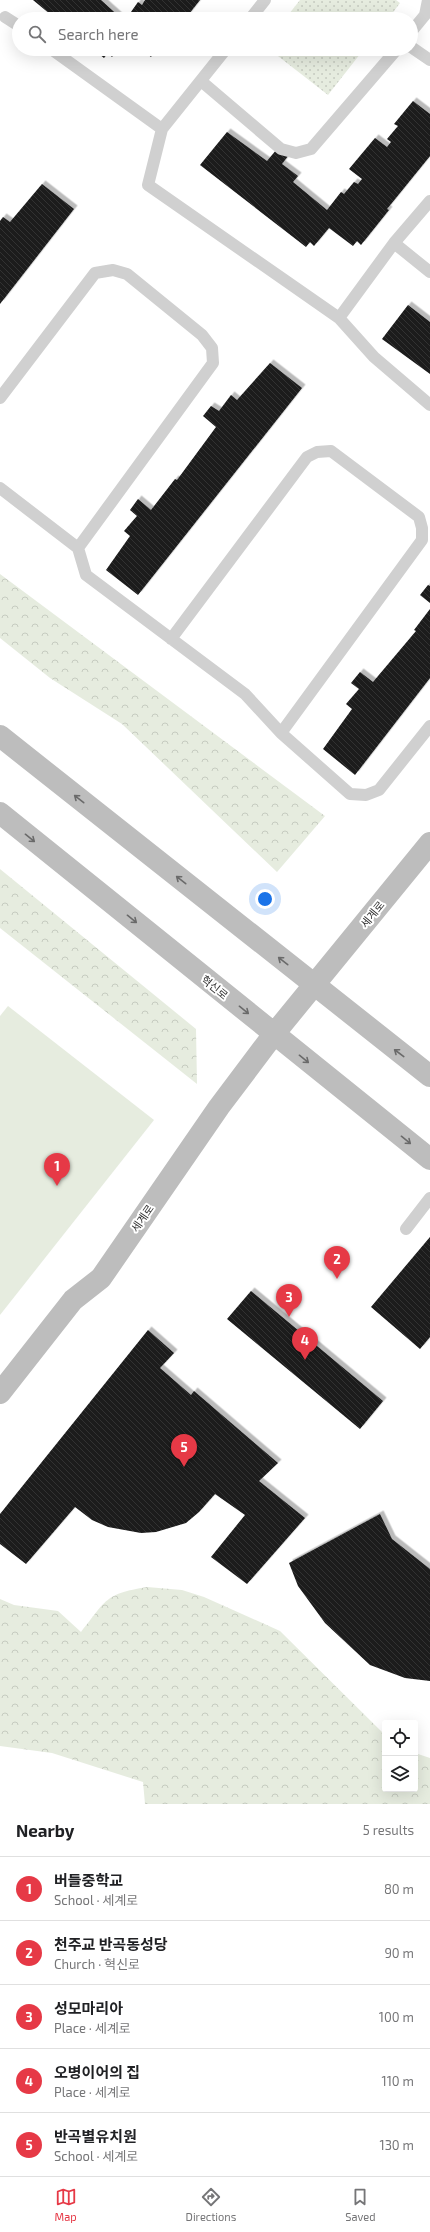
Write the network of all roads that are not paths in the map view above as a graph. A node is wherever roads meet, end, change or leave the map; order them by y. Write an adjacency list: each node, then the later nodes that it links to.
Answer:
1 (265, 0): 3 (lane)
2 (428, 0): 6 (lane)
3 (256, 12)
4 (5, 17): 5 (lane)
5 (12, 22)
6 (418, 24)
7 (418, 52): 11 (lane)
8 (61, 56): 13 (lane)
9 (221, 56): 12 (lane)
10 (391, 56): 12 (lane)
11 (430, 60)
12 (201, 81): 13 (lane)
13 (162, 129): 17 (lane)
14 (430, 201): 15 (lane)
15 (394, 243): 16 (lane); 17 (lane)
16 (430, 272)
17 (339, 318): 19 (lane)
18 (0, 398): 21 (lane)
19 (430, 405)
20 (0, 488): 21 (lane)
21 (78, 548): 22 (lane)
22 (171, 639): 24 (lane); 24 (lane)
23 (430, 726): 24 (lane)
24 (281, 733)
25 (0, 736): 28 (street, one-way to 25)
26 (0, 813): 29 (street, 혁신로, one-way to 29)
27 (430, 843): 28 (street, 세계로)
28 (313, 985): 29 (street, 세계로); 30 (street, one-way to 28)
29 (274, 1034): 31 (street, 혁신로, one-way to 31); 34 (street, 세계로)
30 (430, 1076)
31 (430, 1159)
32 (430, 1198): 33 (lane)
33 (406, 1229)
34 (0, 1393)

